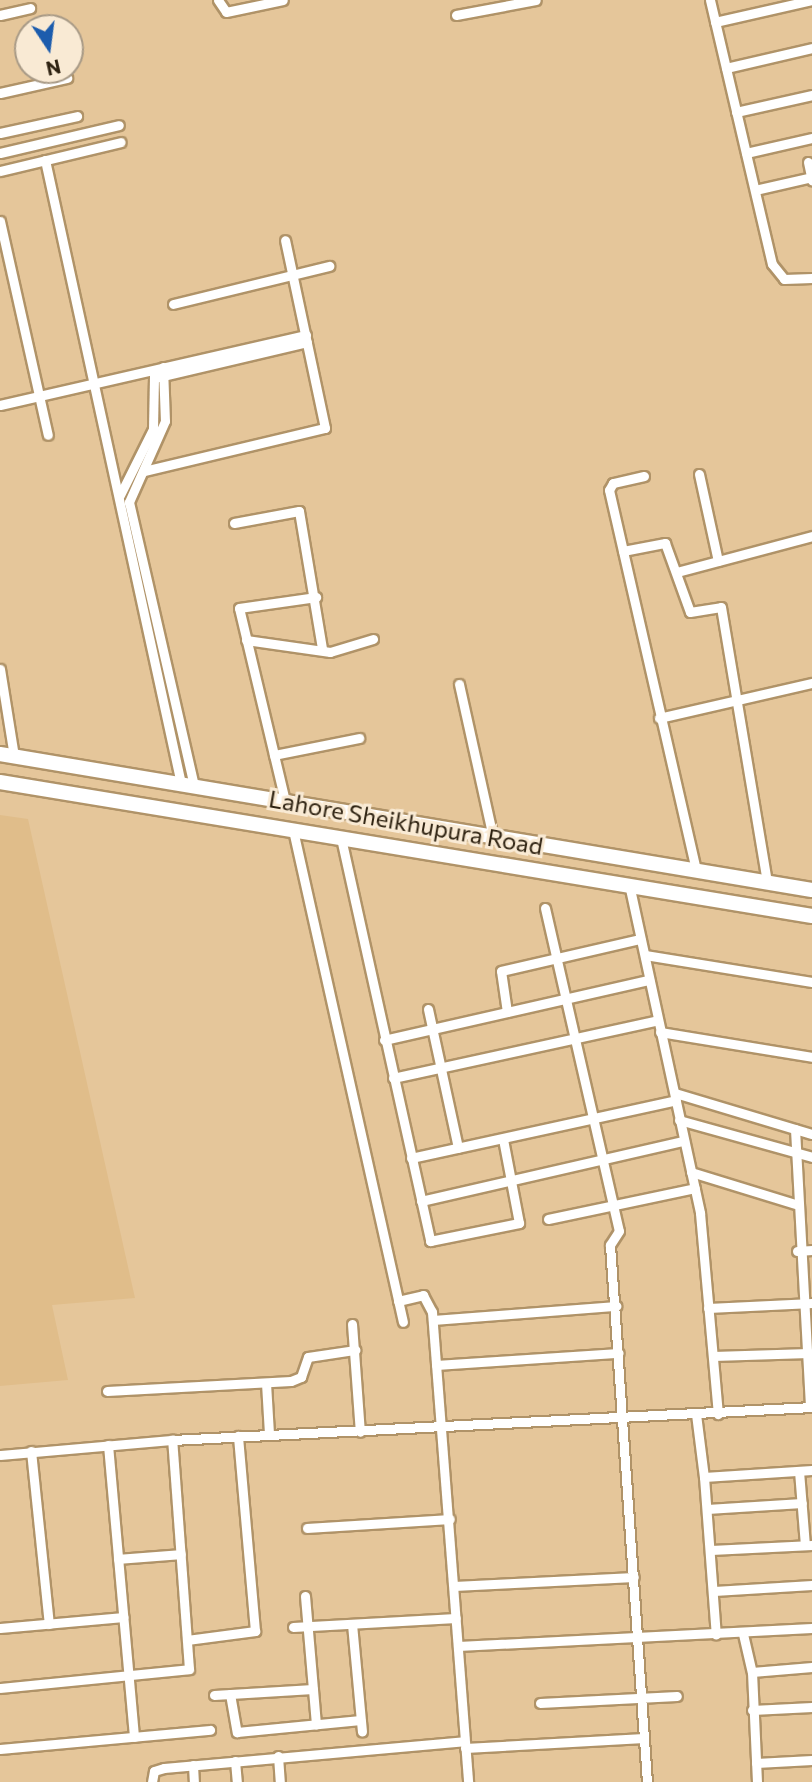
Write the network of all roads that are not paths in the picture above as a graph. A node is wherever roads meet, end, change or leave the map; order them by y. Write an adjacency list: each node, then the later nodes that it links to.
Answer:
1 (218, 0): 2 (street)
2 (283, 0)
3 (536, 0): 8 (street)
4 (710, 0): 9 (street)
5 (812, 0): 9 (street)
6 (30, 8): 7 (street)
7 (0, 15)
8 (456, 15)
9 (715, 22): 11 (street)
10 (812, 48): 11 (street)
11 (726, 68): 15 (street)
12 (40, 84): 13 (street)
13 (0, 93)
14 (812, 94): 15 (street)
15 (736, 112): 22 (street)
16 (77, 116): 18 (street)
17 (119, 125): 21 (street)
18 (0, 133)
19 (812, 138): 22 (street)
20 (121, 142): 23 (street)
21 (0, 153)
22 (746, 153): 27 (street)
23 (45, 160): 25 (street); 36 (street)
24 (808, 162): 26 (street)
25 (0, 171)
26 (812, 179): 27 (street)
27 (754, 190): 32 (street)
28 (0, 221): 37 (street)
29 (285, 240): 31 (street)
30 (328, 266): 31 (street)
31 (293, 275): 33 (street); 34 (street)
32 (812, 278)
33 (173, 304)
34 (307, 339): 35 (street); 40 (street)
35 (159, 372): 36 (street); 40 (street); 43 (street)
36 (94, 383): 37 (street); 43 (street)
37 (39, 396): 38 (street); 39 (street)
38 (0, 405)
39 (48, 435)
40 (144, 471): 62 (street)
41 (699, 474): 47 (street)
42 (644, 476): 46 (street)
43 (119, 498): 62 (street)
44 (234, 523): 49 (street)
45 (812, 536): 47 (street)
46 (623, 551): 48 (street); 57 (street)
47 (718, 561): 48 (street)
48 (677, 572): 56 (street)
49 (316, 597): 51 (street); 52 (street)
50 (373, 639): 52 (street)
51 (246, 640): 52 (street); 60 (street)
52 (322, 649)
53 (0, 669): 59 (street)
54 (812, 683): 56 (street)
55 (459, 684): 65 (street)
56 (735, 698): 57 (street); 68 (street)
57 (659, 718): 67 (street)
58 (359, 738): 60 (street)
59 (7, 755): 62 (highway, Lahore Sheikhupura Road)
60 (274, 755): 63 (street)
61 (0, 782): 64 (highway, Lahore Sheikhupura Road)
62 (187, 785): 63 (highway, Lahore Sheikhupura Road)
63 (285, 801): 65 (highway, Lahore Sheikhupura Road)
64 (293, 830): 66 (highway, Lahore Sheikhupura Road); 110 (street)
65 (493, 837): 67 (highway, Lahore Sheikhupura Road)
66 (341, 838): 69 (highway, Lahore Sheikhupura Road); 85 (street)
67 (696, 870): 68 (highway, Lahore Sheikhupura Road)
68 (767, 883): 70 (highway, Lahore Sheikhupura Road)
69 (629, 884): 72 (highway, Lahore Sheikhupura Road); 73 (street)
70 (812, 890)
71 (545, 908): 75 (street)
72 (812, 916)
73 (640, 939): 74 (street); 75 (street)
74 (645, 955): 76 (street); 77 (street)
75 (556, 957): 78 (street); 80 (street)
76 (649, 980): 78 (street); 81 (street)
77 (812, 982)
78 (566, 998): 80 (street); 84 (street)
79 (428, 1009): 82 (street)
80 (507, 1012): 82 (street)
81 (658, 1020): 83 (street); 84 (street)
82 (432, 1029): 85 (street); 87 (street)
83 (660, 1032): 86 (street); 89 (street)
84 (575, 1038): 87 (street); 90 (street)
85 (384, 1040): 88 (street)
86 (812, 1057)
87 (441, 1068): 88 (street); 96 (street)
88 (393, 1078): 99 (street)
89 (675, 1096): 90 (street); 91 (street); 92 (street)
90 (593, 1119): 94 (street); 100 (street)
91 (679, 1120): 95 (street); 97 (street)
92 (795, 1129): 93 (street); 97 (street)
93 (812, 1134)
94 (503, 1139): 96 (street); 102 (street)
95 (684, 1141): 100 (street); 101 (street)
96 (458, 1149): 99 (street)
97 (794, 1152): 98 (street); 105 (street)
98 (812, 1157)
99 (411, 1158): 104 (street)
100 (601, 1160): 102 (street); 106 (street)
101 (691, 1172): 103 (street); 105 (street)
102 (511, 1181): 104 (street); 104 (street)
103 (695, 1188): 106 (street); 114 (street)
104 (421, 1201)
105 (794, 1204): 109 (street)
106 (612, 1205): 107 (street); 113 (street)
107 (548, 1219)
108 (812, 1250): 109 (street)
109 (797, 1251): 112 (street)
110 (398, 1301): 115 (street); 116 (street)
111 (812, 1303): 112 (street)
112 (801, 1304): 114 (street); 120 (street)
113 (616, 1306): 115 (street); 119 (street)
114 (708, 1308): 121 (street)
115 (433, 1320): 122 (street)
116 (403, 1322)
117 (352, 1324): 118 (street)
118 (355, 1350): 123 (street); 130 (street)
119 (619, 1353): 122 (street); 128 (street)
120 (809, 1353): 121 (street); 125 (street)
121 (713, 1356): 127 (street)
122 (436, 1365): 129 (street)
123 (265, 1383): 124 (street); 131 (street)
124 (107, 1391)
125 (811, 1407): 127 (street)
126 (696, 1414): 127 (street); 128 (street); 139 (street)
127 (718, 1414)
128 (624, 1419): 129 (street); 148 (street)
129 (441, 1428): 130 (street); 142 (street)
130 (360, 1432): 131 (street)
131 (269, 1434): 132 (street)
132 (238, 1436): 133 (street); 164 (street)
133 (172, 1440): 134 (street); 146 (street)
134 (108, 1445): 135 (street); 147 (street)
135 (31, 1451): 136 (street); 155 (street)
136 (0, 1455)
137 (799, 1471): 138 (street); 139 (street); 140 (street)
138 (812, 1471)
139 (704, 1478): 141 (street)
140 (802, 1503): 141 (street); 144 (street)
141 (707, 1509): 145 (street)
142 (450, 1519): 143 (street); 150 (street)
143 (307, 1528)
144 (809, 1545): 145 (street)
145 (711, 1550): 151 (street)
146 (181, 1554): 147 (street); 164 (street)
147 (118, 1559): 153 (street)
148 (634, 1577): 150 (street); 163 (street)
149 (812, 1585): 151 (street)
150 (454, 1586): 154 (street)
151 (714, 1591): 162 (street)
152 (305, 1596): 157 (street)
153 (124, 1617): 155 (street); 168 (street)
154 (456, 1618): 156 (street); 165 (street)
155 (49, 1624): 159 (street)
156 (352, 1624): 157 (street); 178 (street)
157 (307, 1626): 158 (street); 170 (street)
158 (293, 1627)
159 (0, 1628)
160 (812, 1628): 161 (street)
161 (743, 1633): 162 (street); 167 (street)
162 (716, 1635): 163 (street)
163 (640, 1638): 165 (street); 174 (street)
164 (187, 1640): 168 (street)
165 (458, 1646): 184 (street)
166 (812, 1667): 167 (street)
167 (752, 1672): 177 (street)
168 (129, 1676): 169 (street); 182 (street)
169 (0, 1688)
170 (313, 1689): 171 (street); 179 (street)
171 (230, 1694): 172 (street); 179 (street)
172 (214, 1695)
173 (677, 1696): 174 (street)
174 (641, 1698): 175 (street); 183 (street)
175 (540, 1703)
176 (812, 1707): 177 (street)
177 (752, 1710): 189 (street)
178 (360, 1720): 179 (street); 181 (street)
179 (316, 1725)
180 (210, 1730): 182 (street)
181 (362, 1732)
182 (134, 1737): 185 (street)
183 (644, 1738): 184 (street); 196 (street)
184 (465, 1745): 186 (street); 195 (street)
185 (0, 1749)
186 (278, 1756): 188 (street); 194 (street)
187 (812, 1760): 189 (street)
188 (235, 1761): 190 (street); 193 (street)
189 (756, 1763): 197 (street)
190 (193, 1765): 191 (street); 192 (street)
191 (152, 1782)
192 (194, 1782)
193 (237, 1782)
194 (280, 1782)
195 (467, 1782)
196 (647, 1782)
197 (757, 1782)

